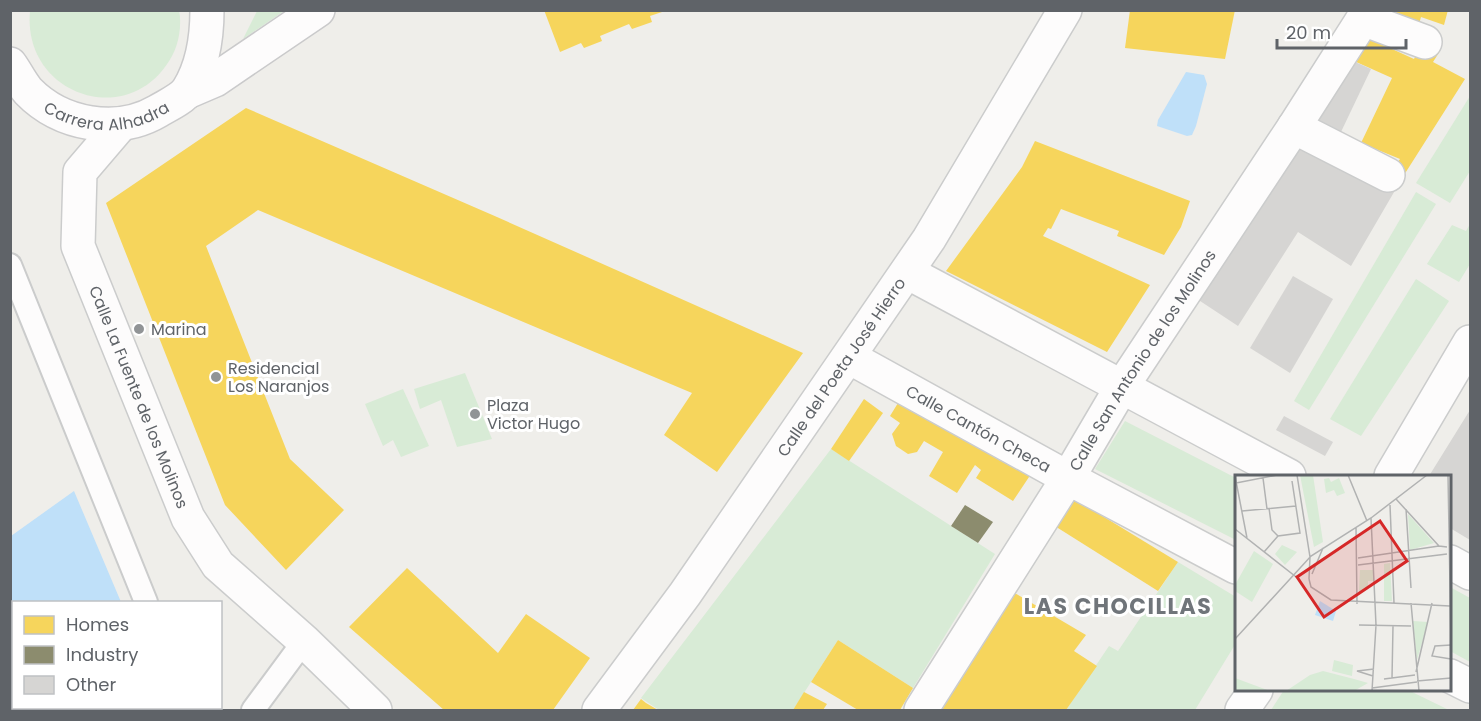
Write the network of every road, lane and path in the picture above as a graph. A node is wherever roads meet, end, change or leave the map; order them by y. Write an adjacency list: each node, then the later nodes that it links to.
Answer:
1 (207, 10): 8 (street)
2 (231, 10): 8 (street)
3 (318, 10): 8 (street, Carrera Alhadra)
4 (1065, 10): 13 (street, Calle del Poeta José Hierro)
5 (1364, 15): 6 (street); 10 (street, Calle San Antonio de los Molinos)
6 (1425, 42)
7 (16, 78): 9 (street, Carrera Alhadra)
8 (193, 81): 9 (street, Carrera Alhadra)
9 (121, 124): 24 (street, Calle La Fuente de los Molinos)
10 (1294, 127): 11 (street); 16 (street, Calle San Antonio de los Molinos)
11 (1388, 175)
12 (10, 265): 23 (lane)
13 (907, 272): 15 (street, Calle del Poeta José Hierro); 16 (street)
14 (1470, 342): 18 (street)
15 (849, 357): 19 (street, Calle Cantón Checa); 30 (street, Calle del Poeta José Hierro)
16 (1121, 388): 17 (street); 19 (street, Calle San Antonio de los Molinos)
17 (1285, 475)
18 (1392, 475)
19 (1068, 478): 21 (street, Calle Cantón Checa); 31 (street, Calle San Antonio de los Molinos)
20 (1451, 563): 22 (street)
21 (1235, 566)
22 (1470, 573)
23 (145, 601)
24 (304, 641): 28 (lane); 29 (street, Calle La Fuente de los Molinos)
25 (1451, 677): 26 (street)
26 (1470, 686)
27 (1255, 691): 32 (street)
28 (253, 711)
29 (375, 711)
30 (599, 711)
31 (921, 711)
32 (1242, 711)

